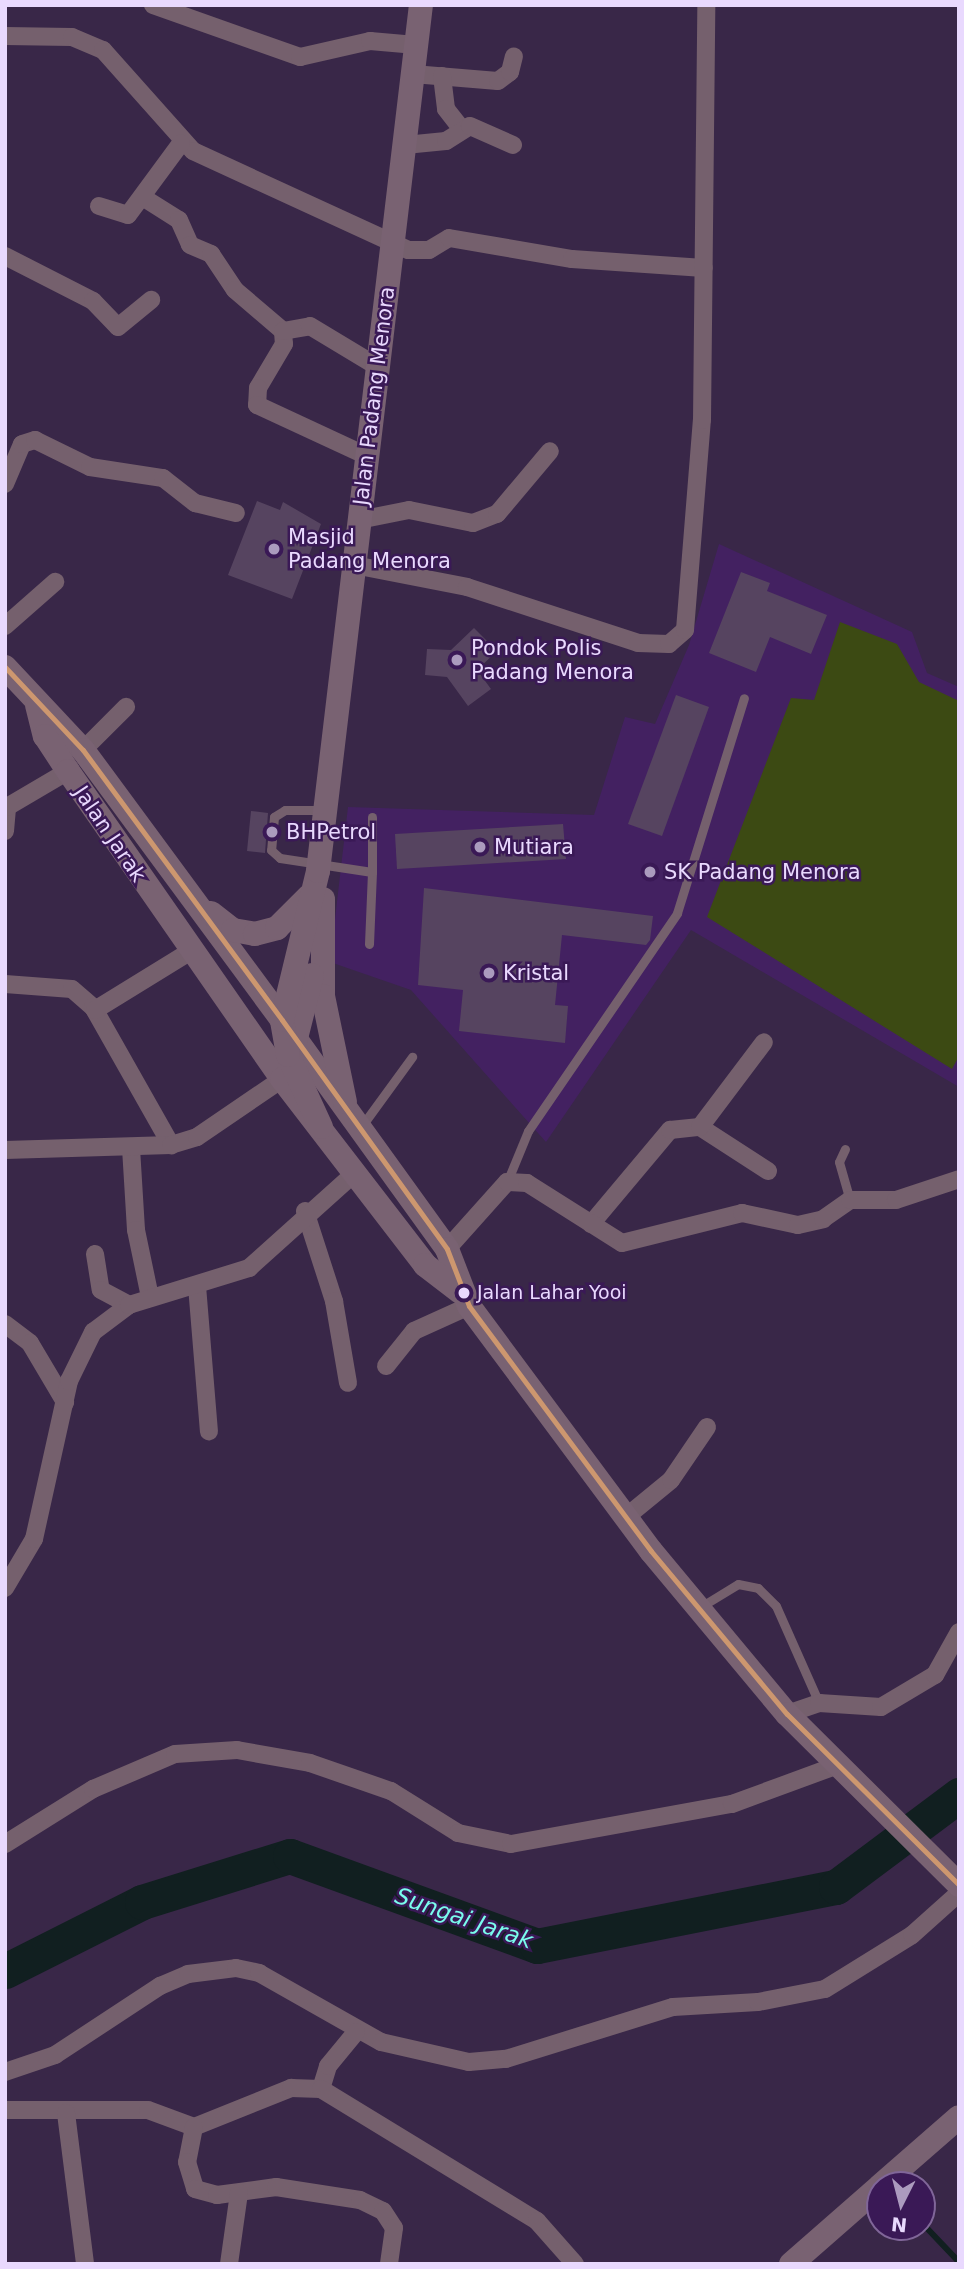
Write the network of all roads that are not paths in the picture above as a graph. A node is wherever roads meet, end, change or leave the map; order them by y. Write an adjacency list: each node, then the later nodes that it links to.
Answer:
1 (153, 5): 5 (street)
2 (421, 5): 5 (main road, Jalan Padang Menora)
3 (706, 5): 17 (street)
4 (5, 36): 10 (street)
5 (416, 45): 7 (main road, Jalan Padang Menora)
6 (514, 56): 8 (street)
7 (413, 74): 8 (street); 11 (main road, Jalan Padang Menora)
8 (442, 76): 9 (street)
9 (461, 128): 11 (street); 12 (street)
10 (181, 143): 13 (street); 15 (street)
11 (405, 145): 15 (main road, Jalan Padang Menora)
12 (513, 145)
13 (144, 198): 14 (street); 19 (street)
14 (99, 206)
15 (393, 241): 17 (street); 20 (main road, Jalan Padang Menora)
16 (5, 256): 18 (street)
17 (704, 268): 26 (street)
18 (151, 300)
19 (283, 331): 20 (street); 22 (street)
20 (378, 368): 22 (main road, Jalan Padang Menora)
21 (550, 451): 25 (street)
22 (367, 456): 25 (main road, Jalan Padang Menora)
23 (5, 484): 24 (street)
24 (236, 513)
25 (359, 520): 26 (main road, Jalan Padang Menora)
26 (354, 565): 36 (main road, Jalan Padang Menora)
27 (55, 582): 28 (street)
28 (5, 626)
29 (5, 667): 31 (main road, Jalan Jarak)
30 (744, 698): 61 (lane)
31 (37, 705): 33 (main road, Jalan Jarak); 34 (main road, Jalan Jarak)
32 (126, 707): 33 (street)
33 (83, 750): 42 (main road, Jalan Jarak)
34 (68, 771): 35 (street); 44 (main road, Jalan Jarak)
35 (6, 807): 38 (street)
36 (326, 810): 39 (main road, Jalan Padang Menora); 39 (lane)
37 (372, 817): 40 (lane)
38 (5, 831)
39 (319, 867): 40 (lane); 41 (main road, Jalan Padang Menora)
40 (372, 872): 43 (lane)
41 (316, 897): 42 (main road); 47 (main road, Jalan Padang Menora); 51 (main road)
42 (190, 898): 47 (main road, Jalan Jarak)
43 (369, 944)
44 (193, 954): 46 (street); 47 (main road); 50 (main road)
45 (5, 984): 46 (street)
46 (95, 1010): 54 (street)
47 (287, 1032): 51 (main road); 52 (main road)
48 (764, 1042): 53 (street)
49 (412, 1057): 51 (lane)
50 (282, 1079): 52 (main road); 54 (street)
51 (353, 1126): 65 (main road)
52 (321, 1127): 59 (main road)
53 (700, 1127): 58 (street); 64 (street)
54 (171, 1145): 55 (street)
55 (131, 1148): 57 (street); 68 (street)
56 (845, 1149): 62 (lane)
57 (5, 1150)
58 (768, 1171)
59 (355, 1173): 63 (street); 69 (main road)
60 (959, 1179): 62 (street)
61 (507, 1182): 64 (street); 65 (street)
62 (850, 1200): 64 (street)
63 (305, 1211): 67 (street); 73 (street)
64 (591, 1224)
65 (447, 1249): 69 (main road)
66 (95, 1254): 70 (street)
67 (197, 1286): 68 (street); 76 (street)
68 (150, 1297): 70 (street)
69 (464, 1299): 72 (street); 77 (main road)
70 (129, 1306): 74 (street)
71 (5, 1324): 74 (street)
72 (386, 1366)
73 (348, 1383)
74 (65, 1402): 78 (street)
75 (707, 1427): 77 (street)
76 (209, 1432)
77 (626, 1517): 79 (main road)
78 (5, 1588)
79 (697, 1609): 81 (lane); 82 (main road)
80 (959, 1632): 81 (street)
81 (819, 1703): 82 (street)
82 (787, 1714): 83 (main road)
83 (838, 1765): 84 (street); 85 (main road)
84 (5, 1844)
85 (957, 1886): 86 (street)
86 (356, 2032): 87 (street); 88 (street)
87 (5, 2072)
88 (320, 2089): 92 (street); 99 (street)
89 (5, 2110): 90 (street)
90 (65, 2113): 92 (street); 96 (street)
91 (959, 2118): 93 (main road)
92 (194, 2127): 94 (street)
93 (898, 2171)
94 (240, 2193): 97 (street); 98 (street)
95 (866, 2199): 100 (main road)
96 (85, 2264)
97 (229, 2264)
98 (389, 2264)
99 (575, 2264)
100 (791, 2264)

